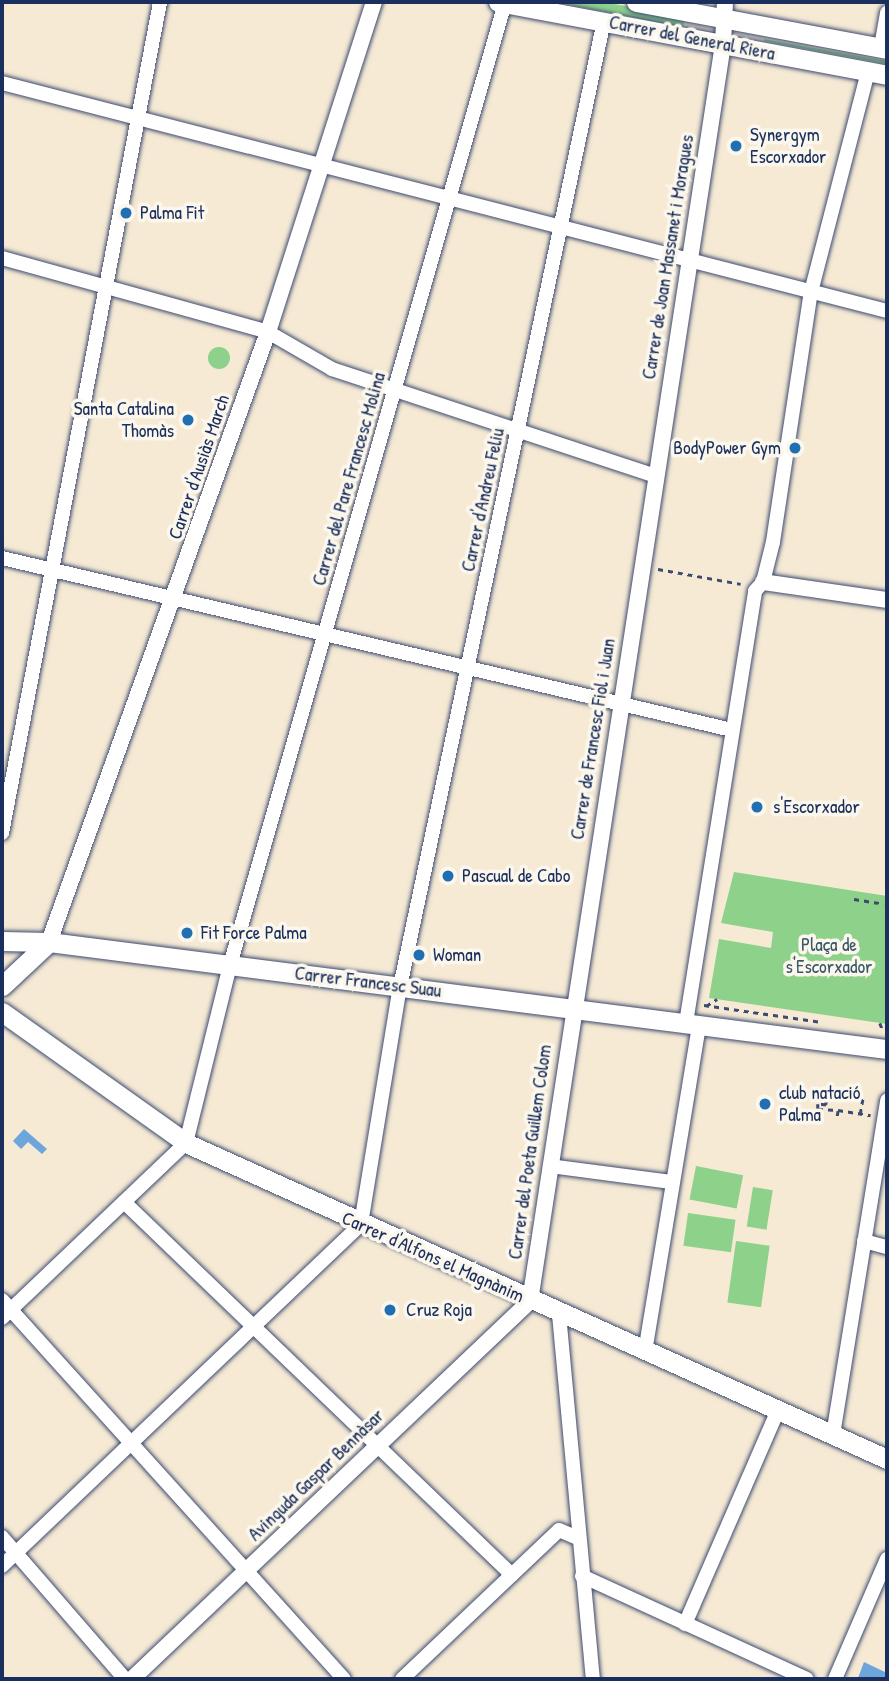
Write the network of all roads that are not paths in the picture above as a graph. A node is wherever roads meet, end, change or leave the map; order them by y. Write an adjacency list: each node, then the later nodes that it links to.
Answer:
1 (160, 2): 12 (street)
2 (374, 2): 13 (street, Carrer d'Ausiàs March)
3 (501, 2): 7 (main road, Carrer del General Riera); 14 (street, Carrer del Pare Francesc Molina)
4 (636, 2): 5 (main road, Carrer del General Riera)
5 (725, 10): 8 (street, Carrer de Joan Massanet i Moragues); 9 (main road, Carrer del General Riera)
6 (887, 13): 9 (street)
7 (604, 22): 8 (main road, Carrer del General Riera); 15 (street, Carrer d'Andreu Feliu)
8 (723, 44): 10 (main road, Carrer del General Riera); 17 (street, Carrer de Joan Massanet i Moragues)
9 (884, 48)
10 (878, 73): 19 (street)
11 (2, 83): 12 (street)
12 (138, 118): 13 (street); 18 (street)
13 (323, 166): 14 (street); 21 (street, Carrer d'Ausiàs March)
14 (449, 198): 15 (street); 22 (street, Carrer del Pare Francesc Molina)
15 (561, 227): 17 (street); 23 (street, Carrer d'Andreu Feliu)
16 (2, 258): 18 (street)
17 (689, 260): 19 (street); 24 (street, Carrer de Joan Massanet i Moragues)
18 (106, 289): 21 (street); 26 (street)
19 (811, 292): 20 (street); 27 (street)
20 (887, 311)
21 (268, 332): 22 (street); 28 (street, Carrer d'Ausiàs March)
22 (395, 387): 23 (street); 30 (street, Carrer del Pare Francesc Molina)
23 (518, 429): 24 (street); 31 (street, Carrer d'Andreu Feliu)
24 (655, 476): 32 (street, Carrer de Francesc Fiol i Juan)
25 (2, 558): 26 (street)
26 (52, 570): 28 (street); 34 (street)
27 (763, 582): 29 (street); 33 (street)
28 (175, 599): 30 (street); 36 (street, Carrer d'Ausiàs March)
29 (887, 600)
30 (324, 635): 31 (street); 37 (street, Carrer del Pare Francesc Molina)
31 (467, 668): 32 (street); 39 (street, Carrer d'Andreu Feliu)
32 (619, 706): 33 (street); 40 (street, Carrer de Francesc Fiol i Juan)
33 (732, 730): 42 (street)
34 (2, 833)
35 (2, 941): 36 (main road, Carrer Francesc Suau)
36 (49, 942): 37 (main road, Carrer Francesc Suau); 38 (main road)
37 (230, 965): 39 (main road, Carrer Francesc Suau); 45 (street, Carrer del Pare Francesc Molina)
38 (2, 986)
39 (400, 986): 40 (main road, Carrer Francesc Suau); 49 (street, Carrer d'Andreu Feliu)
40 (572, 1009): 42 (main road, Carrer Francesc Suau); 46 (street, Carrer del Poeta Guillem Colom)
41 (2, 1012): 45 (main road, Carrer d'Alfons el Magnànim)
42 (693, 1024): 43 (main road, Carrer Francesc Suau); 47 (street)
43 (887, 1049)
44 (887, 1100): 50 (street)
45 (186, 1143): 48 (street); 49 (main road, Carrer d'Alfons el Magnànim)
46 (550, 1166): 47 (street); 52 (street, Carrer del Poeta Guillem Colom)
47 (672, 1182): 56 (street)
48 (124, 1202): 53 (street); 55 (street)
49 (361, 1224): 52 (main road, Carrer d'Alfons el Magnànim); 55 (street)
50 (864, 1241): 51 (street); 58 (street)
51 (887, 1247)
52 (530, 1301): 54 (main road, Carrer d'Alfons el Magnànim); 60 (street, Avinguda Gaspar Bennàsar)
53 (5, 1309): 59 (street)
54 (559, 1314): 56 (main road, Carrer d'Alfons el Magnànim); 63 (street)
55 (254, 1326): 59 (street); 60 (street)
56 (645, 1352): 57 (main road, Carrer d'Alfons el Magnànim)
57 (778, 1410): 58 (main road, Carrer d'Alfons el Magnànim); 70 (street)
58 (833, 1435): 61 (main road, Carrer d'Alfons el Magnànim)
59 (132, 1442): 64 (street); 67 (street)
60 (378, 1445): 67 (street, Avinguda Gaspar Bennàsar); 68 (street)
61 (887, 1459)
62 (2, 1537): 64 (street)
63 (578, 1538): 68 (street); 69 (street)
64 (16, 1553): 66 (street); 71 (street)
65 (887, 1559): 77 (street)
66 (2, 1566)
67 (247, 1570): 72 (street, Avinguda Gaspar Bennàsar); 73 (street)
68 (512, 1575): 74 (street)
69 (582, 1576): 70 (street); 75 (street)
70 (685, 1624): 76 (street)
71 (125, 1679)
72 (132, 1679)
73 (344, 1679)
74 (402, 1679)
75 (593, 1679)
76 (807, 1679)
77 (835, 1679)

